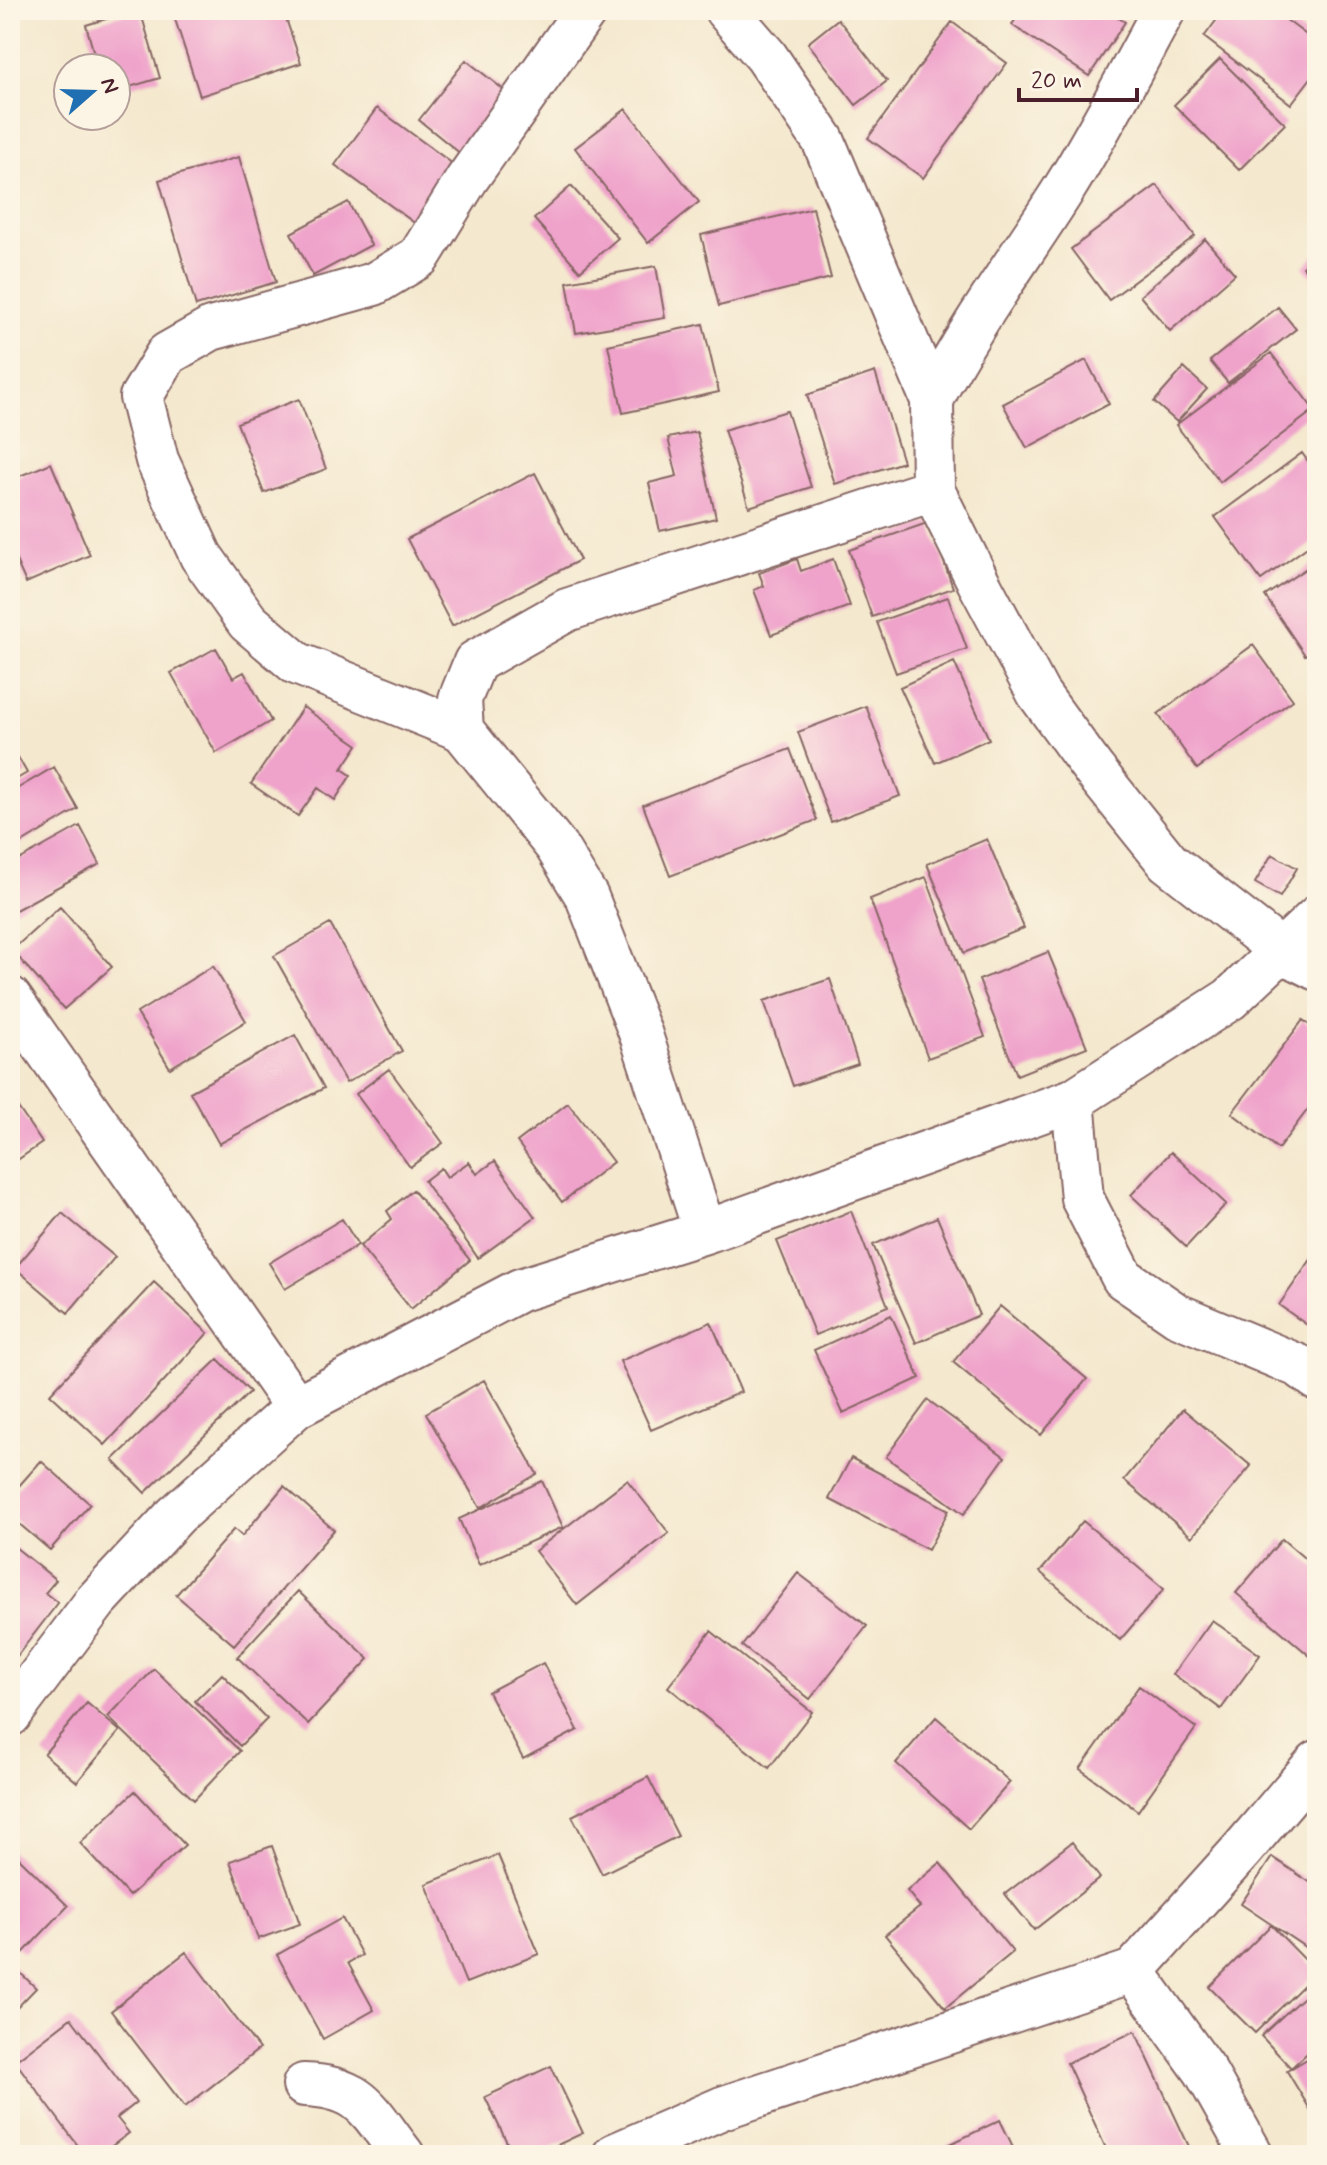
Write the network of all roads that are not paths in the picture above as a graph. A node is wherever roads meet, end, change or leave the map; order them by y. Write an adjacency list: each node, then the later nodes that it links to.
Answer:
1 (586, 10): 6 (street)
2 (726, 10): 4 (street)
3 (1164, 10): 4 (street)
4 (932, 400): 5 (street)
5 (933, 490): 6 (street); 8 (street)
6 (462, 730): 11 (street)
7 (1317, 917): 8 (street)
8 (1300, 960): 10 (street)
9 (10, 998): 13 (street)
10 (1073, 1100): 11 (street); 12 (street)
11 (705, 1232): 13 (street)
12 (1317, 1379)
13 (296, 1407): 14 (street)
14 (10, 1715)
15 (1317, 1762): 16 (street)
16 (1133, 1971): 19 (street); 20 (street)
17 (304, 2085): 18 (street)
18 (403, 2155)
19 (614, 2155)
20 (1252, 2155)

